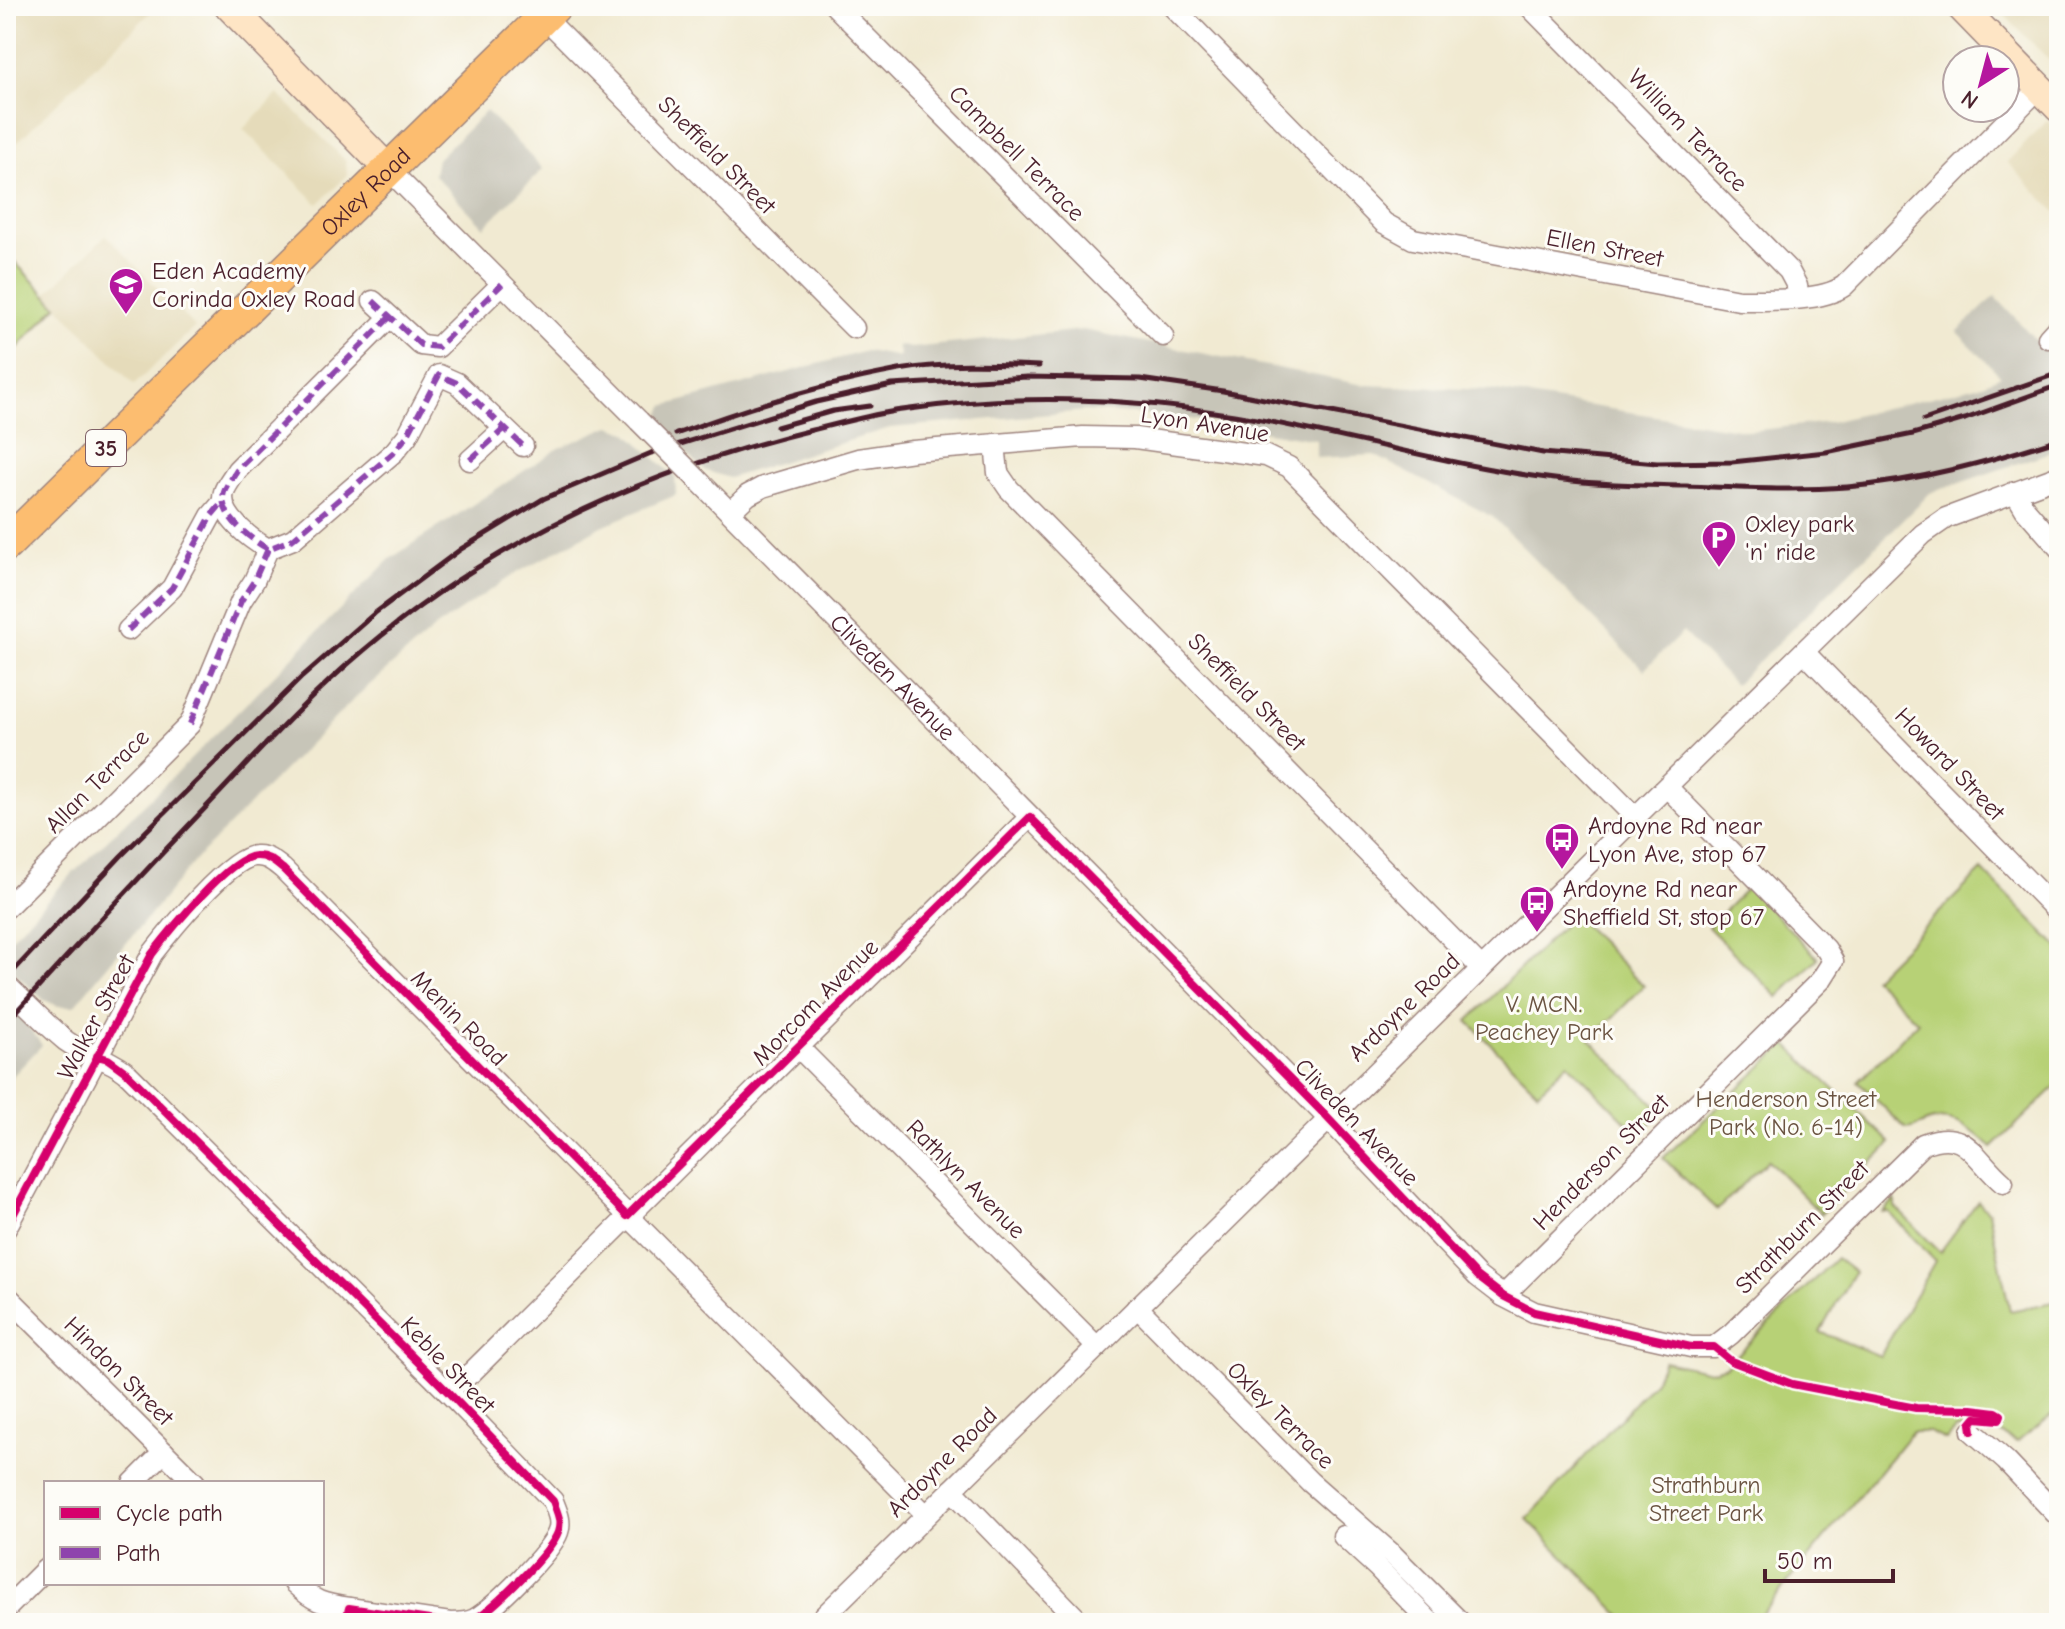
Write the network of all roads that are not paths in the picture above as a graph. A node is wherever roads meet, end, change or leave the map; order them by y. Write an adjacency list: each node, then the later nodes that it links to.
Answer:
1 (229, 6): 9 (street, Cliveden Avenue)
2 (835, 6): 15 (street, Campbell Terrace)
3 (1172, 6): 11 (street, Ellen Street)
4 (1529, 6): 11 (street, William Terrace)
5 (1960, 6): 7 (street)
6 (549, 12): 9 (main road, Oxley Road / 35); 14 (street, Sheffield Street)
7 (2039, 88): 8 (street); 11 (street, Ellen Street)
8 (2059, 108)
9 (389, 170): 10 (street, Cliveden Avenue); 26 (main road, Oxley Road / 35)
10 (502, 284): 16 (street); 25 (street, Cliveden Avenue, bridge)
11 (1799, 297)
12 (373, 301): 13 (street)
13 (390, 317): 16 (street); 24 (street)
14 (854, 328)
15 (1163, 336)
16 (438, 347): 17 (street)
17 (439, 375): 18 (street); 28 (street)
18 (504, 429): 20 (street); 21 (street)
19 (995, 444): 25 (street, Lyon Avenue); 33 (street, Lyon Avenue); 37 (street, Sheffield Street)
20 (523, 446)
21 (470, 460)
22 (2059, 476): 23 (street, Ardoyne Road)
23 (2015, 492): 27 (street); 30 (street, Ardoyne Road)
24 (223, 502): 28 (street); 29 (street)
25 (730, 512): 32 (street, Cliveden Avenue)
26 (9, 535)
27 (2059, 548)
28 (268, 549): 35 (street, Allan Terrace)
29 (128, 630)
30 (1804, 652): 31 (street, Ardoyne Road); 36 (street, Howard Street)
31 (1667, 787): 33 (street, Ardoyne Road); 46 (street, Henderson Street)
32 (1030, 817): 39 (street, Morcom Avenue); 41 (street, Cliveden Avenue)
33 (1635, 817): 37 (street, Ardoyne Road)
34 (257, 855): 40 (street, Walker Street); 43 (street, Menin Road)
35 (6, 908)
36 (2059, 913)
37 (1481, 968): 41 (street, Ardoyne Road)
38 (6, 985): 40 (street)
39 (798, 1047): 43 (street, Morcom Avenue); 48 (street, Rathlyn Avenue)
40 (97, 1056): 44 (street, Walker Street); 50 (street, Keble Street)
41 (1327, 1118): 46 (street, Cliveden Avenue); 47 (street, Ardoyne Road)
42 (2003, 1183): 49 (street, Strathburn Street)
43 (627, 1216): 50 (street, Morcom Avenue); 56 (street, Menin Road)
44 (6, 1228)
45 (6, 1295): 52 (street, Hindon Street)
46 (1503, 1296): 49 (street, Cliveden Avenue)
47 (1137, 1307): 48 (street, Ardoyne Road); 59 (street, Oxley Terrace)
48 (1097, 1347): 55 (street, Ardoyne Road)
49 (1714, 1347)
50 (447, 1391): 63 (street, Keble Street)
51 (1972, 1431): 57 (street)
52 (164, 1452): 53 (street); 54 (street, Hindon Street)
53 (135, 1481)
54 (193, 1481)
55 (952, 1490): 56 (street, Ardoyne Road); 65 (street)
56 (926, 1515): 64 (street, Ardoyne Road)
57 (2059, 1517)
58 (1343, 1536): 59 (street, Oxley Terrace)
59 (1385, 1561): 66 (street, Oxley Terrace); 67 (street, Oxley Terrace)
60 (44, 1571): 62 (street)
61 (296, 1585): 63 (street)
62 (6, 1609)
63 (347, 1616)
64 (817, 1623)
65 (1081, 1623)
66 (1431, 1623)
67 (1461, 1623)

